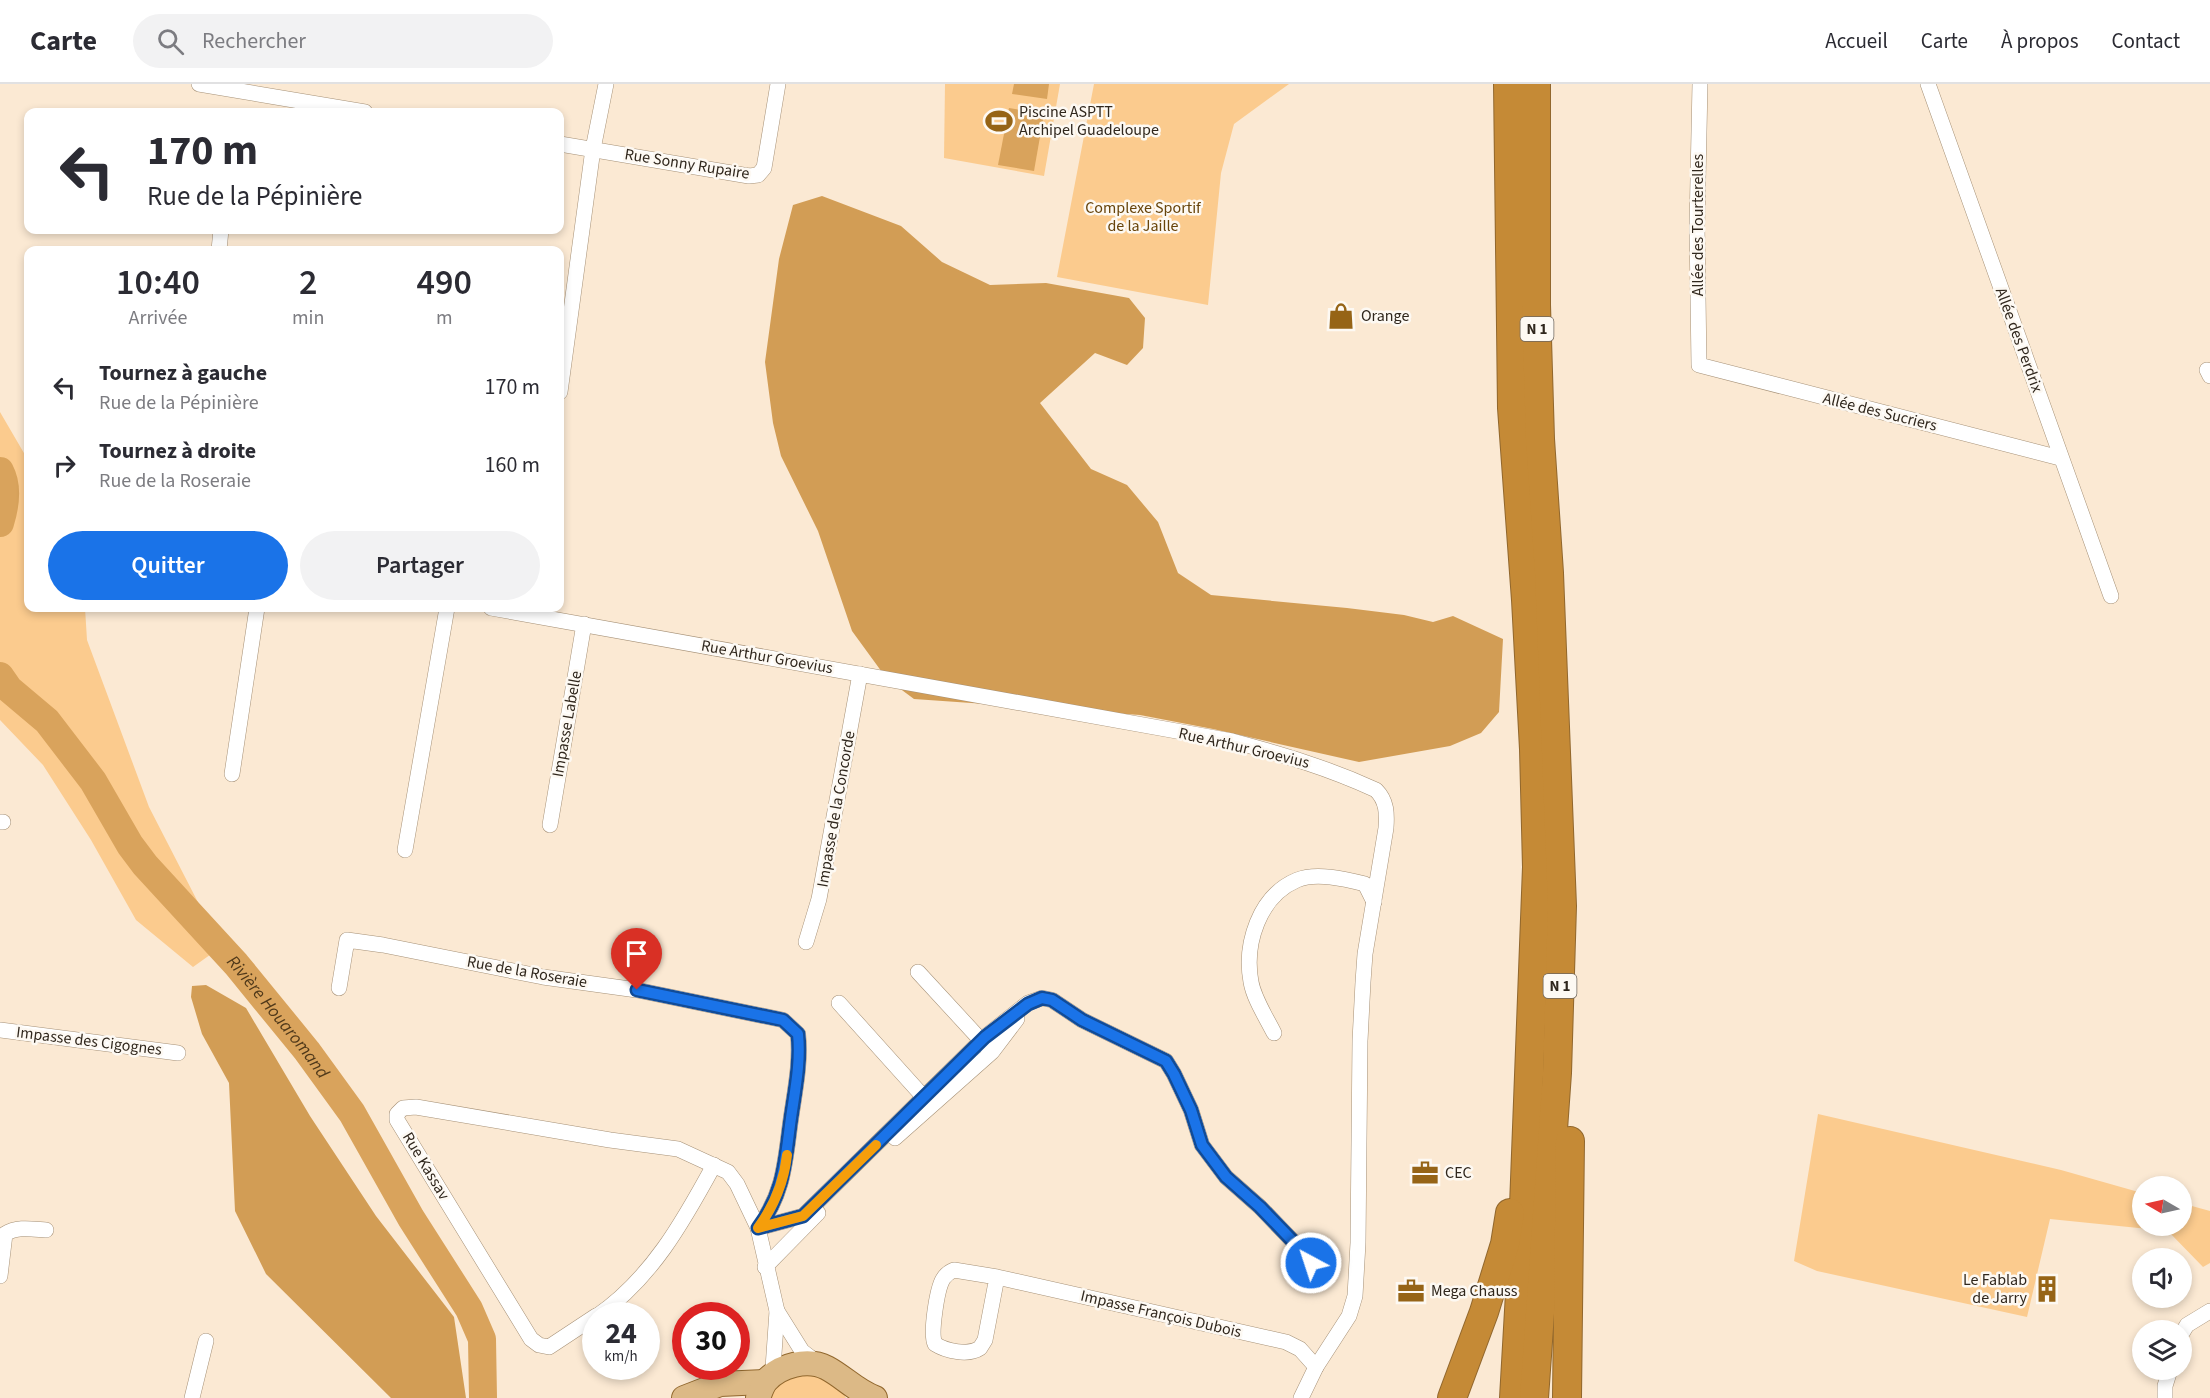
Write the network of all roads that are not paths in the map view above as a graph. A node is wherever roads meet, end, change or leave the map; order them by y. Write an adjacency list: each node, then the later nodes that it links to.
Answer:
1 (199, 84): 8 (street)
2 (606, 84): 10 (street)
3 (778, 84): 10 (street, Rue Sonny Rupaire)
4 (1508, 84): 27 (highway, N 1)
5 (1536, 84): 14 (highway, N 1)
6 (1700, 84): 12 (street, Allée des Tourterelles)
7 (1928, 84): 13 (street, Allée des Perdrix)
8 (341, 108)
9 (564, 145): 10 (street)
10 (593, 149): 11 (street)
11 (564, 363)
12 (1699, 365): 13 (street, Allée des Sucriers)
13 (2061, 458): 15 (street, Allée des Perdrix)
14 (1549, 573): 61 (highway, N 1); 62 (highway)
15 (2111, 596)
16 (256, 612): 21 (street)
17 (446, 612): 23 (street)
18 (538, 612): 19 (street, Rue Arthur Groevius)
19 (584, 624): 20 (street, Rue Arthur Groevius); 22 (street, Impasse Labelle)
20 (860, 674): 24 (street, Rue Arthur Groevius); 25 (street, Impasse de la Concorde)
21 (232, 774)
22 (550, 825)
23 (405, 850)
24 (1374, 903): 32 (street); 51 (street, Rue Arthur Groevius)
25 (806, 942)
26 (918, 972): 33 (street)
27 (1532, 984): 59 (highway); 60 (highway, N 1)
28 (339, 988): 38 (street, Rue de la Roseraie)
29 (839, 1003): 36 (street)
30 (1028, 1004): 33 (street); 34 (street); 43 (street)
31 (0, 1030): 35 (street, Impasse des Cigognes)
32 (1274, 1033)
33 (981, 1041): 34 (street); 36 (street)
34 (992, 1052): 36 (street)
35 (178, 1053)
36 (927, 1101): 38 (street); 40 (street)
37 (714, 1165): 38 (street, Rue Kassav); 44 (street, Rue Kassav); 48 (street, Rue Kassav)
38 (758, 1228): 40 (street, Rue Kassav)
39 (46, 1230): 41 (street)
40 (765, 1267): 45 (street, Rue Kassav)
41 (0, 1276)
42 (997, 1277): 42 (street, Impasse François Dubois); 51 (street, Impasse François Dubois)
43 (1309, 1283)
44 (616, 1302)
45 (777, 1311): 50 (street); 53 (street)
46 (2210, 1311): 47 (street)
47 (2192, 1322)
48 (582, 1325)
49 (206, 1341): 55 (street)
50 (819, 1364): 53 (main road); 54 (main road)
51 (1316, 1368): 58 (street, Rue Arthur Groevius)
52 (2167, 1380): 63 (street)
53 (764, 1386): 56 (main road)
54 (851, 1390): 57 (main road)
55 (192, 1398)
56 (684, 1398)
57 (875, 1398)
58 (1301, 1398)
59 (1452, 1398)
60 (1514, 1398)
61 (1534, 1398)
62 (1567, 1398)
63 (2165, 1398)

